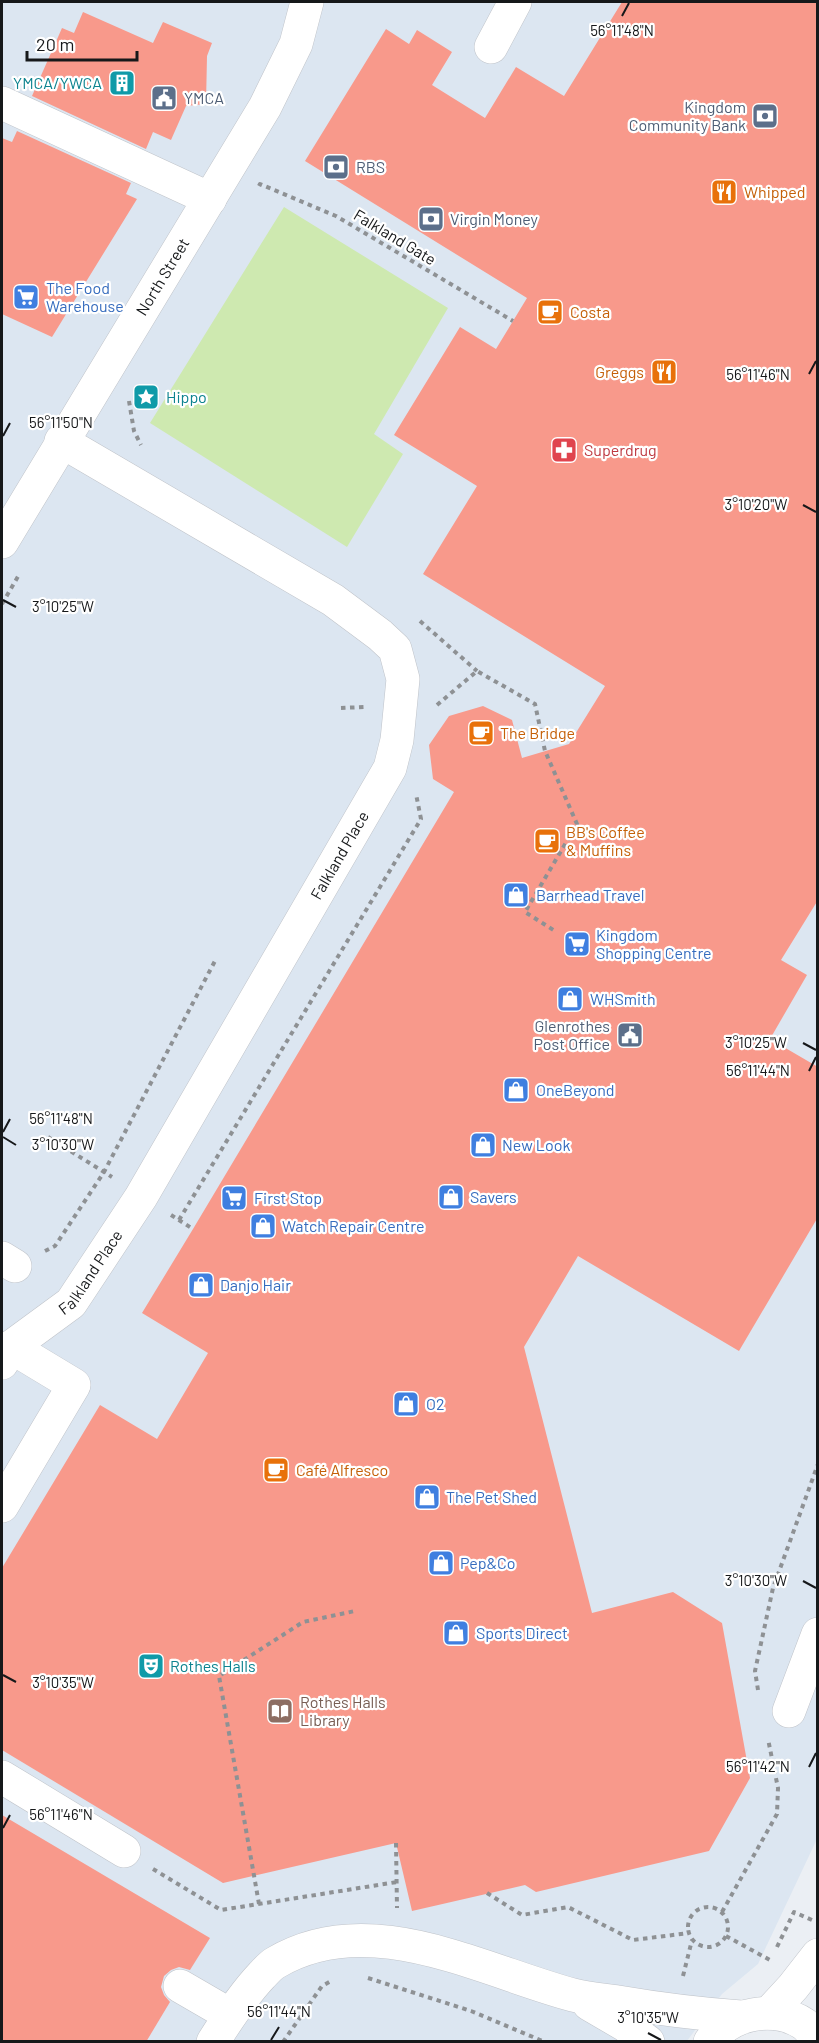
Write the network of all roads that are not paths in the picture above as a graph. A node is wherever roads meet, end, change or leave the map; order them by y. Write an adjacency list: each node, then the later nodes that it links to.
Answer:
1 (307, 2): 5 (street, North Street)
2 (515, 2): 3 (street)
3 (491, 47)
4 (2, 103): 5 (street)
5 (210, 199): 6 (street, North Street)
6 (61, 441): 7 (street, North Street); 8 (street, Falkland Place)
7 (2, 542)
8 (6, 1355): 9 (street)
9 (2, 1506)
10 (818, 1634): 11 (street)
11 (789, 1711)
12 (2, 1777): 13 (street)
13 (124, 1851)
14 (818, 1955): 17 (street)
15 (180, 1986): 18 (street)
16 (575, 1996): 17 (street); 18 (street); 20 (street)
17 (755, 2015): 19 (street); 21 (street)
18 (222, 2028)
19 (818, 2038)
20 (648, 2042)
21 (710, 2042)

